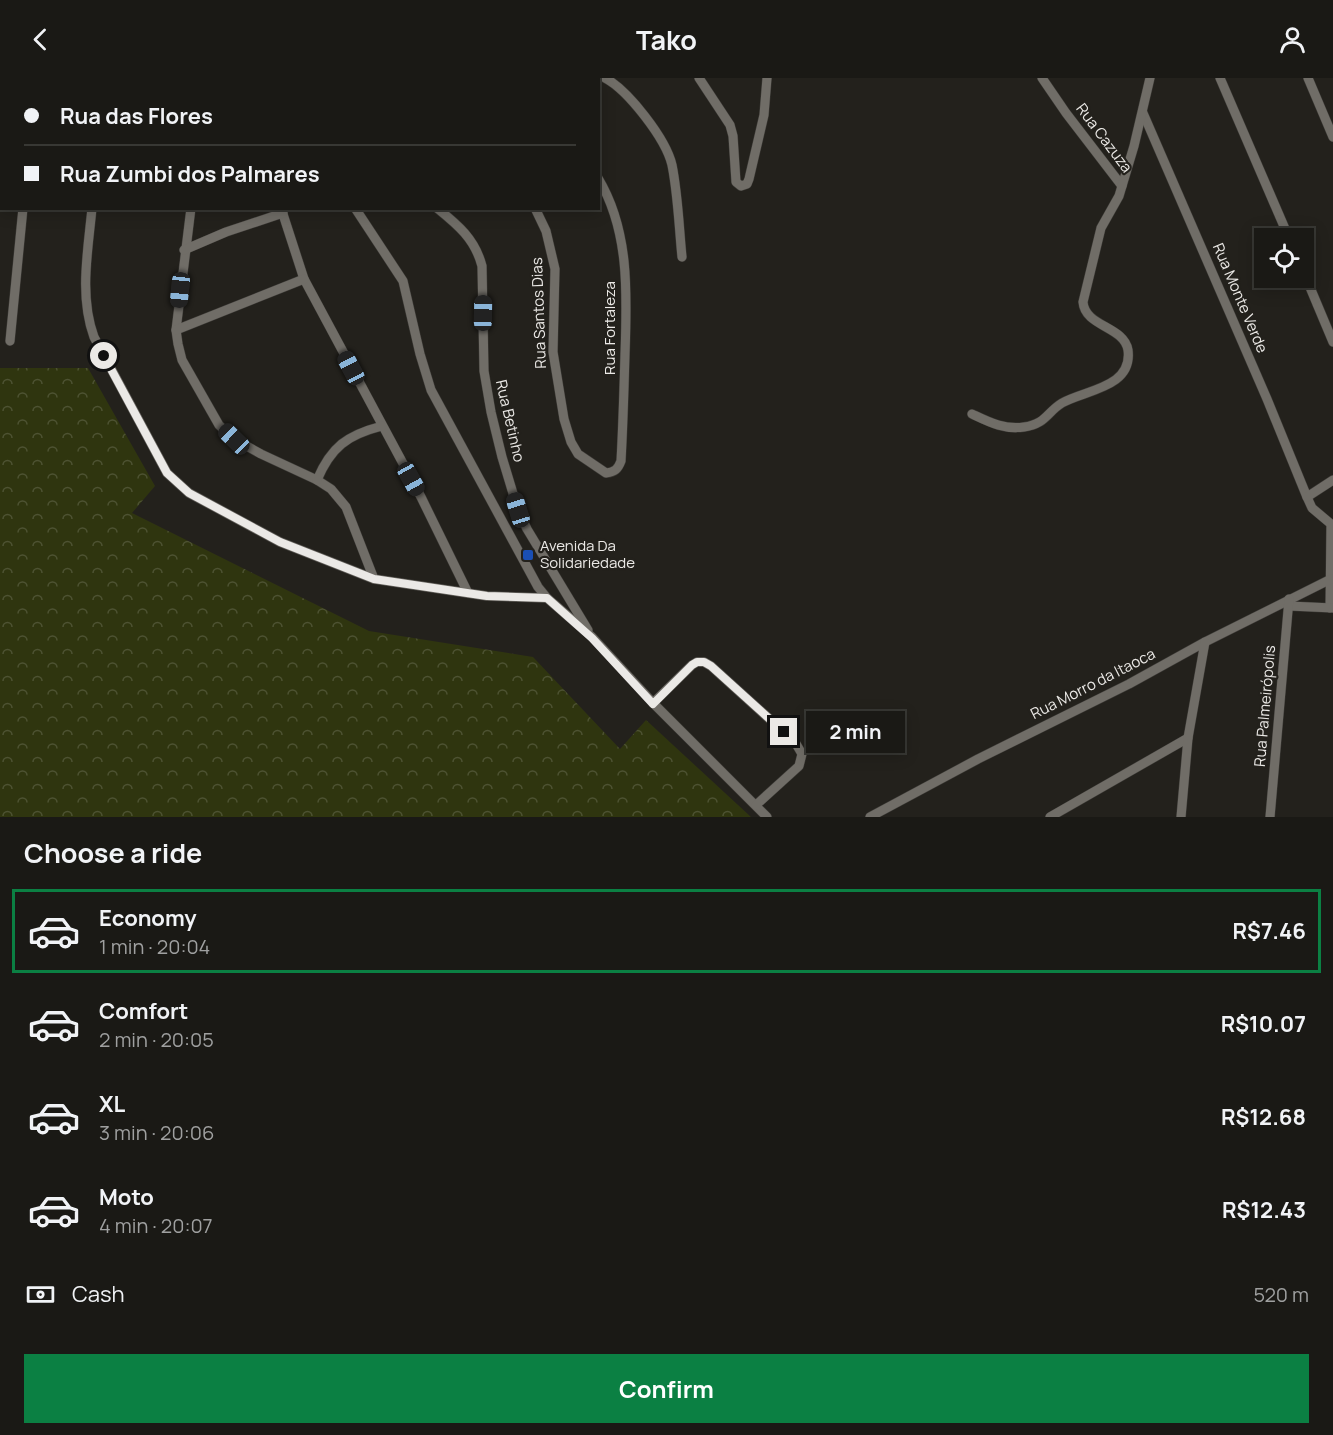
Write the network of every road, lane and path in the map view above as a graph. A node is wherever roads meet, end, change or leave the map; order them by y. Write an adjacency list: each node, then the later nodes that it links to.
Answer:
1 (605, 78): 22 (street)
2 (699, 78): 3 (street)
3 (767, 78)
4 (1042, 78): 12 (street, Rua Cazuza)
5 (1143, 78): 8 (street)
6 (1220, 78): 20 (street)
7 (1308, 78): 10 (street)
8 (1149, 82): 9 (street)
9 (1143, 113): 12 (street); 33 (street, Rua Monte Verde)
10 (1333, 137)
11 (600, 181): 30 (street, Rua Fortaleza)
12 (1122, 186): 28 (street)
13 (23, 210): 26 (street)
14 (92, 210): 35 (street)
15 (191, 210): 21 (street)
16 (356, 210): 38 (street)
17 (439, 210): 41 (street, Rua Betinho)
18 (536, 210): 30 (street, Rua Santos Dias)
19 (282, 211): 21 (street); 23 (street)
20 (1285, 228)
21 (184, 250): 25 (street)
22 (682, 257)
23 (304, 279): 25 (street); 29 (street)
24 (1310, 288): 27 (street)
25 (176, 330): 31 (street)
26 (10, 341)
27 (1333, 342)
28 (972, 414)
29 (382, 426): 31 (street); 37 (street)
30 (606, 473)
31 (316, 480): 35 (street)
32 (1333, 480): 33 (street)
33 (1307, 497): 34 (street, Rua Monte Verde)
34 (1332, 524): 36 (street)
35 (374, 579): 37 (street)
36 (1331, 579): 39 (street, Rua Morro da Itaoca); 40 (street)
37 (468, 592): 38 (street)
38 (547, 598): 41 (street)
39 (1289, 602): 40 (street); 42 (street, Rua Morro da Itaoca); 50 (street, Rua Palmeirópolis)
40 (1331, 608)
41 (592, 638): 43 (street)
42 (1205, 642): 44 (street); 47 (street, Rua Morro da Itaoca)
43 (653, 704): 45 (street); 45 (street)
44 (1188, 738): 48 (street); 49 (street)
45 (756, 805): 46 (street)
46 (767, 817)
47 (870, 817)
48 (1050, 817)
49 (1181, 817)
50 (1270, 817)

